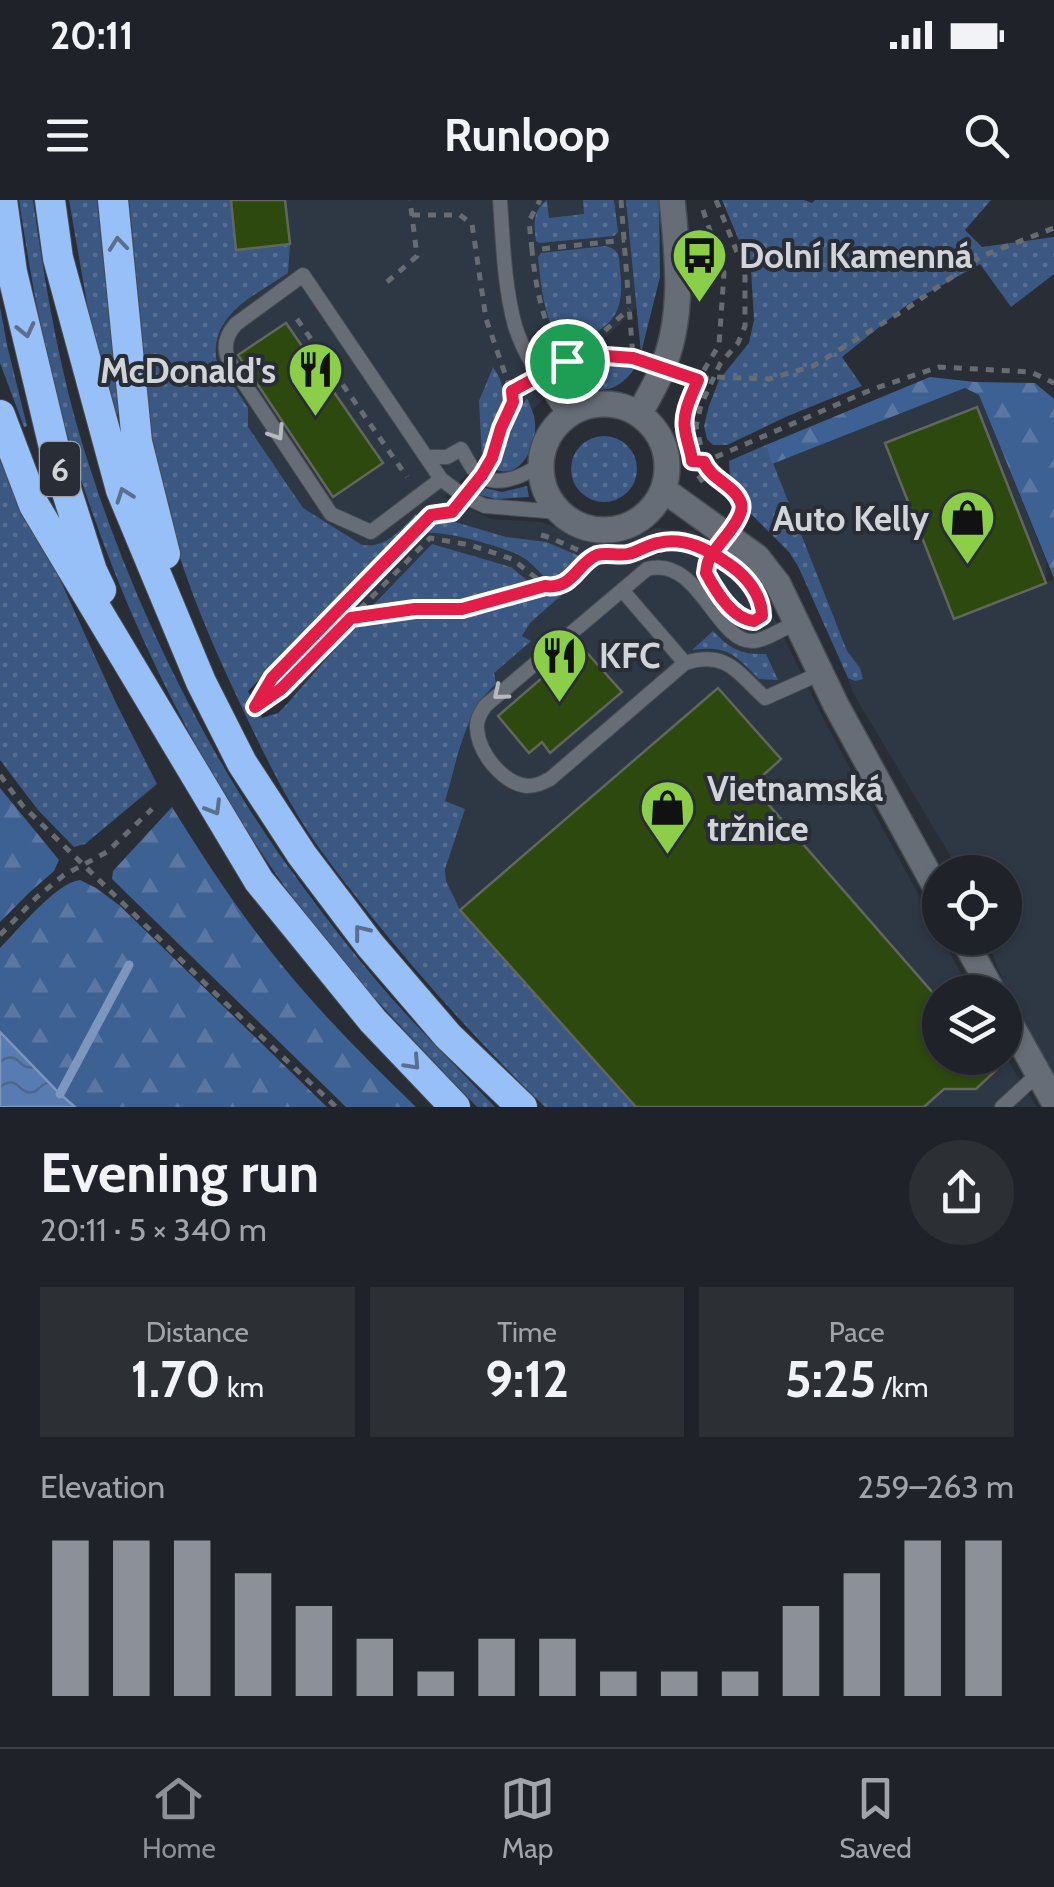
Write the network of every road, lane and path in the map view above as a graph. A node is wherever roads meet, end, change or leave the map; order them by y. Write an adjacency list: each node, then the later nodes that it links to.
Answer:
1 (2, 200): 47 (highway, 6, one-way to 47)
2 (50, 200): 46 (highway, 6, one-way to 2)
3 (113, 200): 46 (highway, one-way to 3)
4 (410, 200): 11 (path)
5 (500, 200): 22 (lane)
6 (540, 200): 14 (path)
7 (621, 200): 13 (path)
8 (672, 200): 21 (street)
9 (701, 200): 24 (path)
10 (716, 200): 23 (path)
11 (412, 215): 15 (path); 26 (path)
12 (1054, 228): 23 (path)
13 (625, 240): 14 (path); 16 (path)
14 (532, 250): 20 (path)
15 (387, 282)
16 (630, 308): 18 (path); 19 (path)
17 (296, 320): 36 (path)
18 (579, 354): 19 (path); 20 (path)
19 (633, 358): 21 (path)
20 (567, 361): 22 (path)
21 (663, 368): 24 (path); 27 (street)
22 (539, 376): 26 (path); 29 (lane)
23 (714, 376): 24 (path); 31 (path)
24 (698, 380): 31 (path)
25 (1054, 383): 31 (path)
26 (512, 391): 33 (path)
27 (640, 414): 29 (street); 35 (street)
28 (0, 415): 47 (highway)
29 (565, 416): 32 (street)
30 (426, 457): 33 (lane); 34 (lane); 36 (lane, one-way to 36)
31 (704, 462): 39 (path)
32 (541, 464): 33 (lane); 38 (street)
33 (482, 475)
34 (441, 479): 36 (lane); 37 (lane)
35 (664, 490): 38 (street); 39 (street)
36 (420, 495)
37 (464, 497): 38 (lane); 42 (path)
38 (560, 512)
39 (727, 534): 40 (path); 43 (street)
40 (545, 586): 42 (path); 42 (path)
41 (622, 590): 43 (lane); 44 (lane); 44 (lane, one-way to 44)
42 (351, 618)
43 (797, 622): 45 (street)
44 (684, 663): 45 (lane)
45 (821, 673): 50 (street)
46 (201, 682): 58 (highway, 6, one-way to 46)
47 (164, 724): 57 (highway, 6, one-way to 57)
48 (0, 775): 51 (path)
49 (152, 809): 51 (path)
50 (922, 861)
51 (82, 864): 52 (path); 56 (path)
52 (0, 934)
53 (1022, 1045): 54 (street)
54 (1038, 1074): 55 (street); 59 (lane)
55 (1054, 1102)
56 (336, 1107)
57 (454, 1107)
58 (522, 1107)
59 (1002, 1107)

